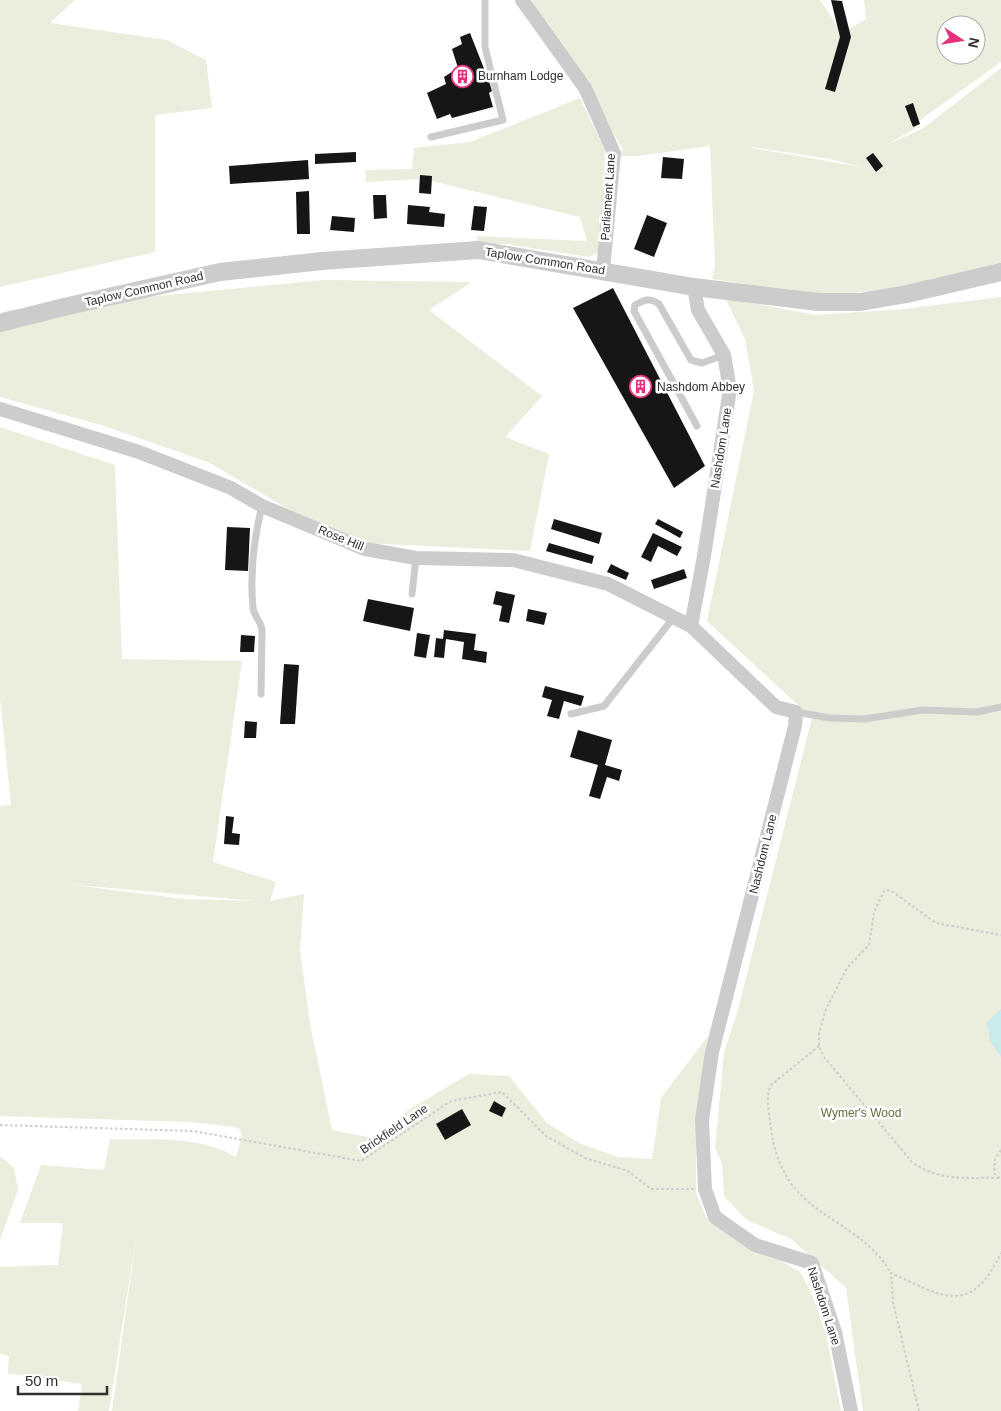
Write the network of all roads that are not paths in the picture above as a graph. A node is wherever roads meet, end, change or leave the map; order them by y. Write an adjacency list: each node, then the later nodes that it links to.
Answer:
1 (485, 0): 3 (lane)
2 (522, 0): 4 (street, Parliament Lane)
3 (431, 138)
4 (603, 270): 6 (street, Taplow Common Road); 7 (street, Taplow Common Road)
5 (1001, 272): 6 (street, Taplow Common Road)
6 (694, 287): 8 (street, Nashdom Lane)
7 (0, 323)
8 (724, 355): 10 (lane); 15 (street, Nashdom Lane)
9 (0, 410): 11 (street, Rose Hill)
10 (698, 426)
11 (262, 506): 12 (street, Rose Hill); 16 (lane)
12 (416, 558): 13 (lane); 14 (street, Rose Hill)
13 (412, 594)
14 (674, 617): 15 (street, Rose Hill); 19 (lane)
15 (691, 626): 18 (street)
16 (261, 694)
17 (1001, 707): 18 (lane)
18 (796, 712): 20 (street, Nashdom Lane)
19 (571, 714)
20 (851, 1411)

